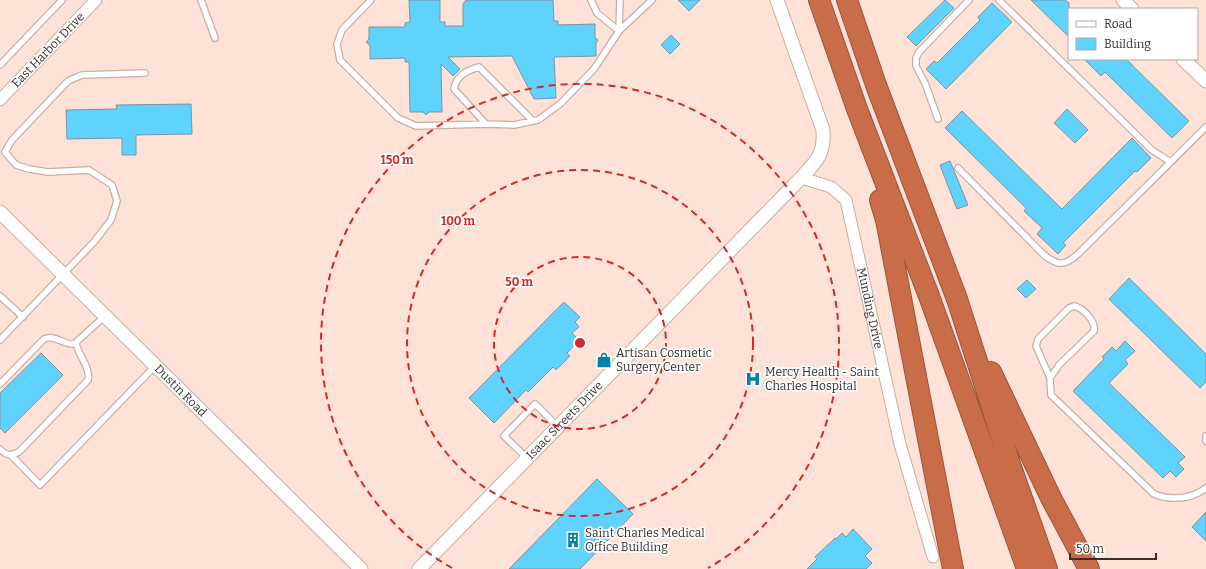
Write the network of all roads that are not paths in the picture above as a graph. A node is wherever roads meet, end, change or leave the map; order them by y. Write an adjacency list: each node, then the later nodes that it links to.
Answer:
1 (62, 0): 18 (lane)
2 (96, 0): 21 (street, East Harbor Drive)
3 (201, 0): 16 (lane)
4 (371, 0): 25 (lane)
5 (591, 0): 15 (lane)
6 (620, 0): 15 (lane)
7 (652, 0): 15 (lane)
8 (777, 0): 30 (street, Isaac Streets Drive)
9 (819, 0): 22 (highway)
10 (847, 0): 34 (highway)
11 (969, 0): 23 (lane)
12 (999, 0): 28 (lane)
13 (1123, 0): 14 (street)
14 (1131, 8)
15 (619, 31): 24 (lane)
16 (215, 38)
17 (1184, 60): 20 (street)
18 (0, 66)
19 (145, 73): 27 (lane)
20 (1206, 81)
21 (0, 100)
22 (857, 108): 52 (highway); 53 (highway)
23 (938, 120)
24 (533, 121): 25 (lane); 25 (lane)
25 (486, 124)
26 (1206, 127): 28 (lane)
27 (2, 154): 32 (lane)
28 (1173, 160): 29 (lane)
29 (958, 168)
30 (802, 178): 42 (street, Isaac Streets Drive); 49 (street, Munding Drive)
31 (0, 212): 32 (street, Dustin Road)
32 (64, 276): 35 (street, Dustin Road); 36 (lane)
33 (0, 296): 36 (lane)
34 (957, 299): 54 (highway); 55 (highway)
35 (105, 316): 38 (lane); 39 (street, Dustin Road)
36 (23, 317): 37 (lane)
37 (0, 340)
38 (76, 343): 41 (lane); 46 (lane)
39 (156, 366): 46 (lane); 50 (street, Dustin Road)
40 (1050, 378): 40 (lane); 48 (lane)
41 (0, 384)
42 (558, 427): 47 (street, Isaac Streets Drive); 47 (lane)
43 (1206, 436): 44 (lane)
44 (1206, 441)
45 (0, 449): 46 (lane)
46 (11, 455)
47 (527, 459): 51 (street, Isaac Streets Drive)
48 (1206, 488)
49 (932, 557)
50 (361, 569)
51 (419, 569)
52 (952, 569)
53 (1027, 569)
54 (1047, 569)
55 (1089, 569)

